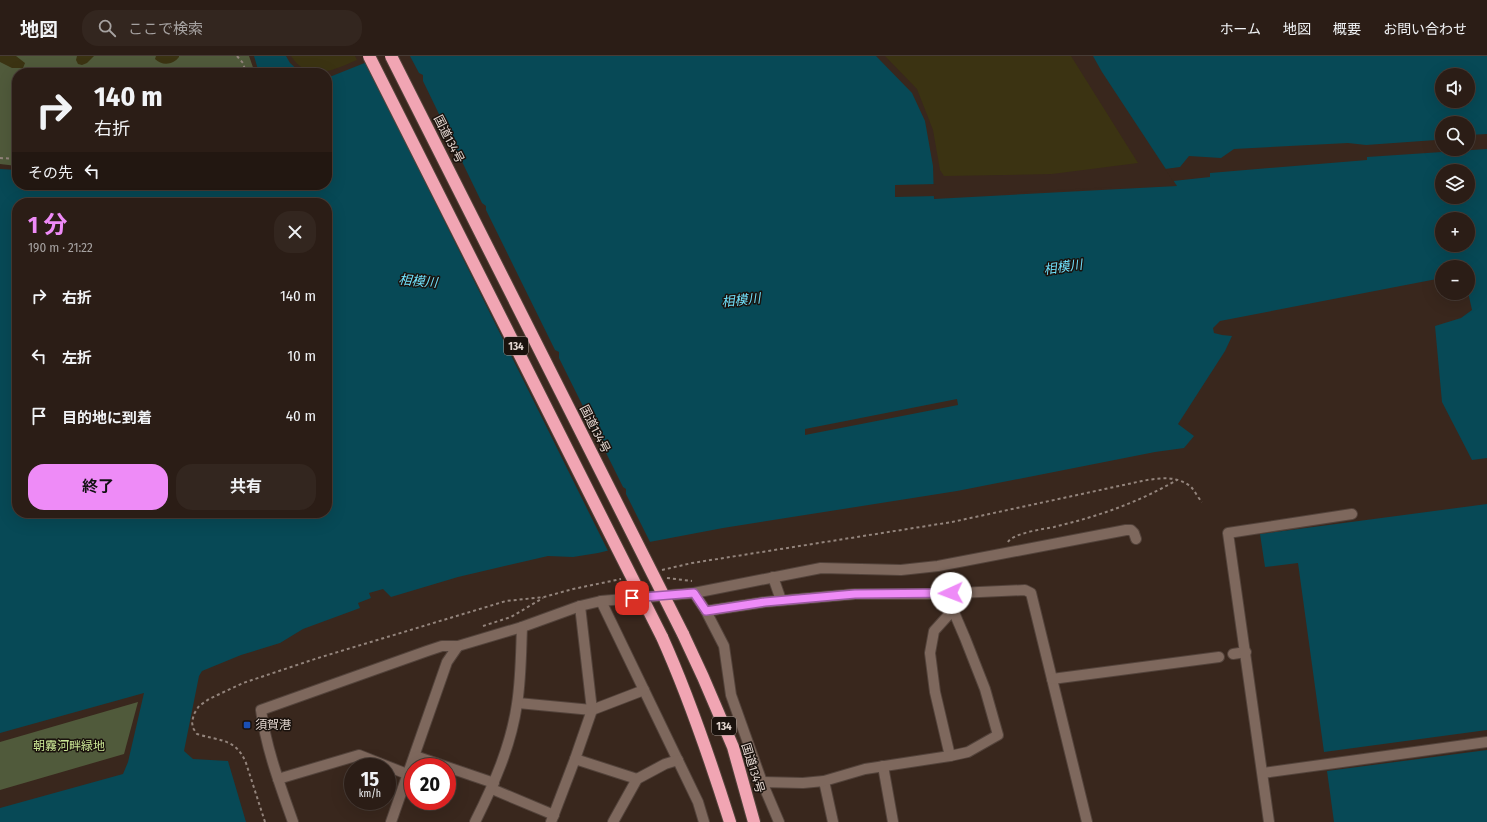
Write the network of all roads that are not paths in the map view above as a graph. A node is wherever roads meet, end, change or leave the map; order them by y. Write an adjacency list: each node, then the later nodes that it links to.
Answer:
1 (369, 56): 42 (highway, 134, bridge)
2 (391, 56): 43 (highway, 国道134号 / 134, bridge)
3 (1352, 514): 15 (street)
4 (1136, 539): 5 (street)
5 (773, 577): 6 (street); 8 (street)
6 (694, 593): 9 (street); 12 (street)
7 (936, 594): 8 (street); 11 (street); 18 (street)
8 (781, 600): 12 (street)
9 (601, 601): 10 (street); 19 (street)
10 (580, 606): 13 (street); 21 (street)
11 (952, 610): 24 (street); 24 (street)
12 (706, 611): 33 (street)
13 (522, 627): 14 (street); 20 (street)
14 (458, 646): 23 (street); 30 (street)
15 (1246, 652): 16 (street); 29 (street)
16 (1233, 654)
17 (1219, 657): 18 (street)
18 (1052, 680): 47 (street)
19 (644, 690): 21 (street); 26 (street)
20 (518, 703): 21 (street); 35 (street)
21 (592, 710): 25 (street)
22 (1487, 742): 29 (street)
23 (415, 756): 35 (street)
24 (950, 756): 27 (street)
25 (575, 759): 31 (street); 36 (street)
26 (678, 760): 31 (street); 41 (street)
27 (883, 766): 32 (street); 46 (street)
28 (404, 772): 30 (street)
29 (1263, 773): 48 (street)
30 (278, 779): 37 (street)
31 (637, 779): 40 (street)
32 (824, 781): 33 (street); 45 (street)
33 (762, 782): 44 (street)
34 (404, 785): 38 (street)
35 (493, 786): 36 (street); 39 (street)
36 (552, 818)
37 (293, 822)
38 (391, 822)
39 (475, 822)
40 (613, 822)
41 (704, 822)
42 (730, 822)
43 (754, 822)
44 (779, 822)
45 (833, 822)
46 (894, 822)
47 (1088, 822)
48 (1269, 822)

